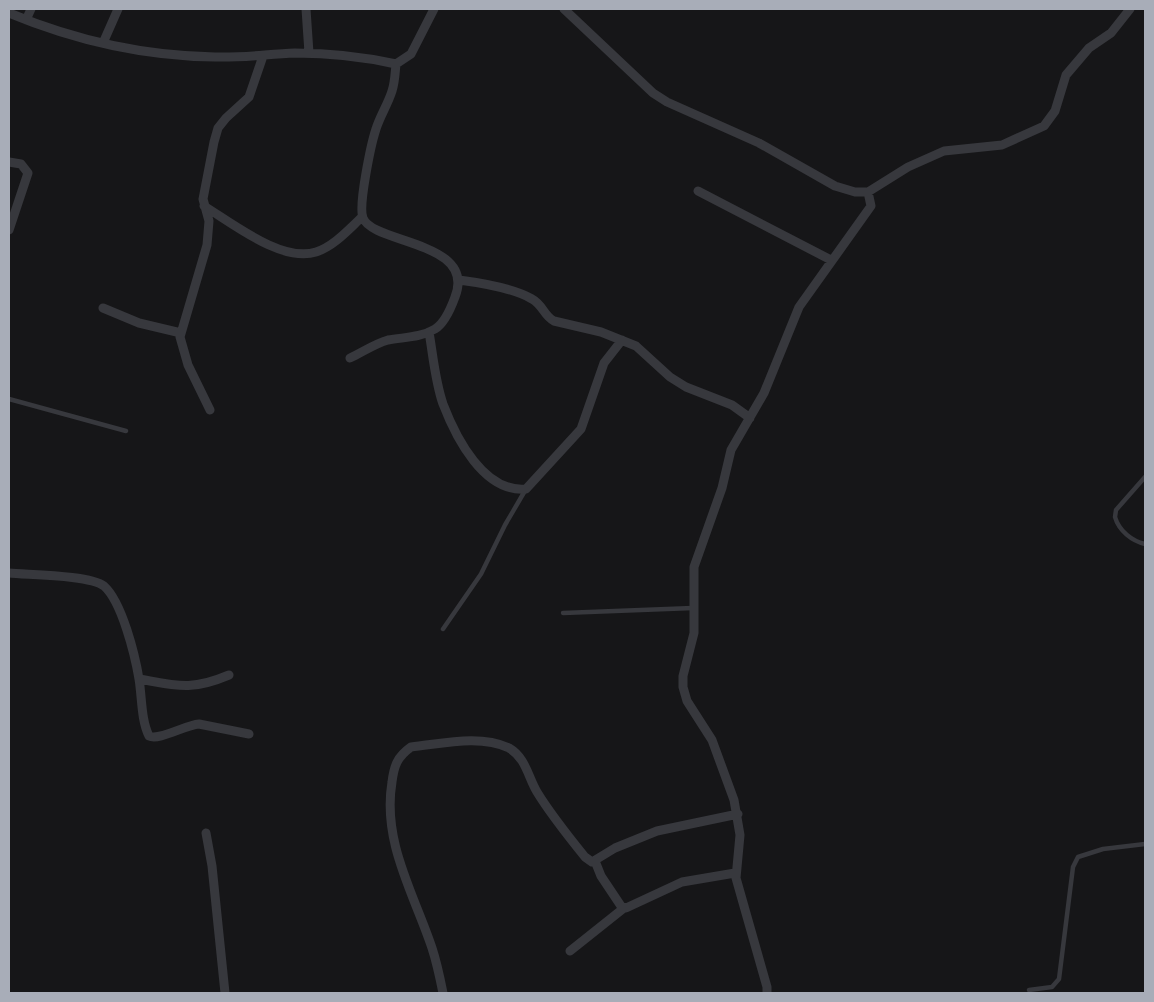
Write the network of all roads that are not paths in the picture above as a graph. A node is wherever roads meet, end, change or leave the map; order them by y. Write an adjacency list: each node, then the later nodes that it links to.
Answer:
1 (31, 9): 8 (street)
2 (118, 9): 9 (street)
3 (306, 9): 10 (street)
4 (434, 9): 12 (street)
5 (564, 9): 15 (street)
6 (1130, 9): 15 (street)
7 (9, 13): 8 (street)
8 (26, 20): 9 (street)
9 (103, 43): 11 (street)
10 (309, 54): 11 (street); 12 (street)
11 (263, 56): 16 (street)
12 (396, 64): 17 (street)
13 (9, 162): 18 (street)
14 (698, 192): 19 (street)
15 (868, 192): 19 (street)
16 (204, 206): 17 (street); 23 (street)
17 (362, 217): 20 (street)
18 (9, 230)
19 (831, 260): 28 (street)
20 (459, 280): 22 (street); 24 (street)
21 (103, 308): 23 (street)
22 (429, 332): 25 (street); 31 (street)
23 (181, 333): 27 (street)
24 (622, 340): 28 (street); 31 (street)
25 (350, 358)
26 (9, 399): 29 (lane)
27 (210, 410)
28 (750, 418): 34 (street)
29 (126, 431)
30 (1145, 477): 32 (lane)
31 (526, 489): 36 (lane)
32 (1145, 544)
33 (9, 573): 38 (street)
34 (693, 608): 35 (lane); 40 (street)
35 (563, 613)
36 (443, 629)
37 (229, 676): 38 (street)
38 (139, 679): 39 (street)
39 (249, 734)
40 (738, 814): 43 (street); 44 (street)
41 (206, 832): 48 (street)
42 (1145, 844): 47 (lane)
43 (595, 860): 45 (street); 49 (street)
44 (735, 873): 45 (street); 50 (street)
45 (624, 908): 46 (street)
46 (570, 951)
47 (1029, 990)
48 (225, 993)
49 (443, 993)
50 (767, 993)

